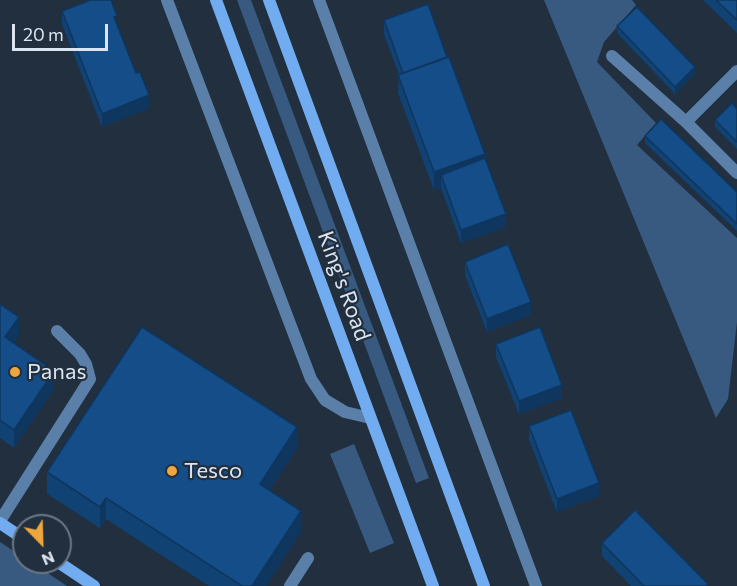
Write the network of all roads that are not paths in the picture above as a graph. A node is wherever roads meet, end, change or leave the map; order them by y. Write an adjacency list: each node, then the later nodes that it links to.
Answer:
1 (167, 0): 10 (street)
2 (216, 0): 10 (main road, King's Road)
3 (268, 0): 17 (main road, King's Road)
4 (319, 0): 18 (street)
5 (612, 57): 7 (street)
6 (737, 71): 7 (street)
7 (686, 122): 8 (street)
8 (737, 173)
9 (57, 331): 11 (street)
10 (370, 418): 16 (main road, King's Road)
11 (0, 522)
12 (308, 558): 15 (street)
13 (72, 571): 14 (main road)
14 (94, 586)
15 (290, 586)
16 (433, 586)
17 (484, 586)
18 (536, 586)

